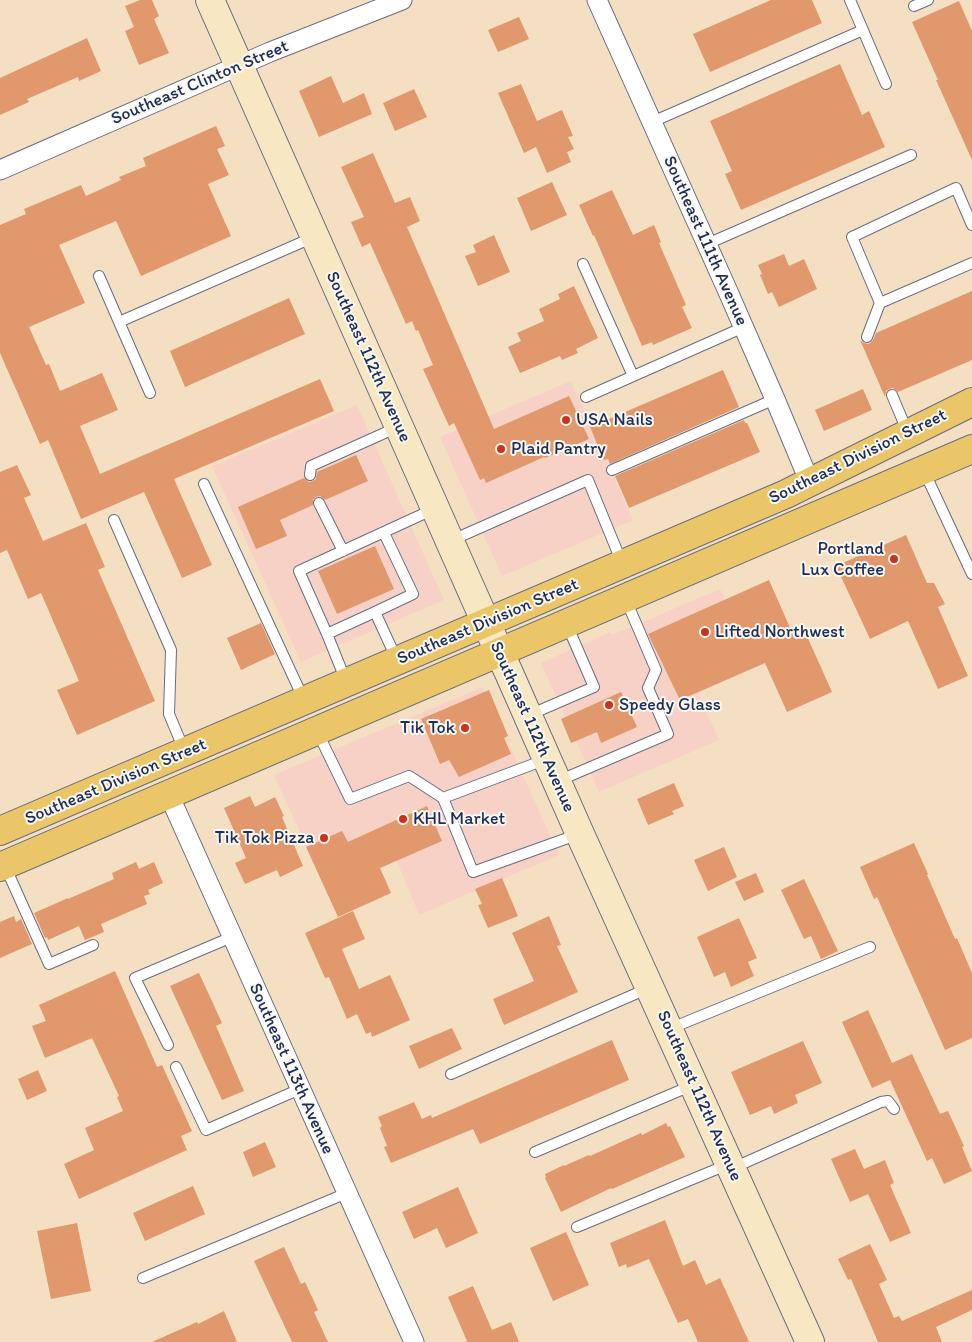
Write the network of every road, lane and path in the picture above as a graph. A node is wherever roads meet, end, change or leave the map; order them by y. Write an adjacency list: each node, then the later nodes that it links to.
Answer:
1 (210, 0): 8 (main road, Southeast 112th Avenue)
2 (402, 0): 8 (street, Southeast Clinton Street)
3 (597, 0): 10 (street, Southeast 111th Avenue)
4 (850, 0): 7 (lane)
5 (928, 0): 6 (lane)
6 (914, 6)
7 (863, 30): 9 (lane); 10 (lane)
8 (239, 66): 12 (street, Southeast Clinton Street); 14 (main road, Southeast 112th Avenue)
9 (886, 84)
10 (652, 122): 15 (street, Southeast 111th Avenue)
11 (911, 154): 15 (lane)
12 (0, 170)
13 (972, 225): 19 (lane)
14 (315, 236): 20 (lane); 29 (main road, Southeast 112th Avenue)
15 (707, 244): 21 (street, Southeast 111th Avenue)
16 (972, 263): 19 (lane)
17 (583, 264): 23 (lane)
18 (99, 276): 20 (lane)
19 (880, 303): 22 (lane)
20 (119, 322): 24 (lane)
21 (744, 328): 23 (lane); 27 (street, Southeast 111th Avenue)
22 (866, 337)
23 (633, 376): 26 (lane)
24 (150, 393)
25 (892, 394): 30 (lane)
26 (586, 397)
27 (775, 399): 32 (lane); 35 (street, Southeast 111th Avenue)
28 (972, 402): 30 (main road, Southeast Division Street)
29 (399, 427): 34 (lane); 38 (main road, Southeast 112th Avenue)
30 (908, 433): 35 (main road, Southeast Division Street)
31 (972, 449): 33 (main road, Southeast Division Street)
32 (612, 470)
33 (924, 470): 44 (lane); 45 (main road, Southeast Division Street)
34 (310, 475)
35 (810, 483): 43 (main road, Southeast Division Street)
36 (204, 484): 53 (lane)
37 (319, 502): 42 (lane)
38 (435, 509): 40 (lane); 41 (main road, Southeast 112th Avenue)
39 (114, 520): 56 (lane)
40 (384, 532): 42 (lane); 46 (lane)
41 (450, 541): 43 (lane); 47 (main road, Southeast 112th Avenue)
42 (343, 551): 49 (lane)
43 (623, 564): 47 (main road, Southeast Division Street)
44 (972, 574)
45 (625, 599): 48 (main road, Southeast Division Street); 57 (lane)
46 (375, 612): 49 (lane); 51 (lane)
47 (486, 623): 50 (main road, Southeast 112th Avenue); 51 (main road, Southeast Division Street)
48 (567, 624): 50 (main road, Southeast Division Street); 54 (lane)
49 (328, 634): 52 (lane)
50 (500, 653): 54 (main road, Southeast 112th Avenue); 55 (main road, Southeast Division Street)
51 (398, 661): 52 (main road, Southeast Division Street)
52 (347, 682): 53 (main road, Southeast Division Street)
53 (304, 701): 56 (main road, Southeast Division Street)
54 (528, 715): 57 (main road, Southeast 112th Avenue)
55 (317, 731): 58 (main road, Southeast Division Street); 59 (lane)
56 (186, 753): 60 (main road, Southeast Division Street)
57 (552, 770): 59 (lane); 61 (main road, Southeast 112th Avenue)
58 (169, 795): 62 (main road, Southeast Division Street); 63 (street, Southeast 113th Avenue)
59 (443, 798): 61 (lane)
60 (0, 831)
61 (580, 834): 66 (main road, Southeast 112th Avenue)
62 (2, 866): 64 (lane)
63 (232, 937): 68 (lane); 72 (street, Southeast 113th Avenue)
64 (93, 945)
65 (870, 947): 67 (lane)
66 (650, 988): 67 (main road, Southeast 112th Avenue); 70 (lane)
67 (669, 1029): 71 (main road, Southeast 112th Avenue)
68 (168, 1045)
69 (176, 1067): 72 (lane)
70 (451, 1074)
71 (694, 1084): 74 (lane); 75 (main road, Southeast 112th Avenue)
72 (300, 1090): 76 (street, Southeast 113th Avenue)
73 (894, 1109): 75 (lane)
74 (535, 1152)
75 (731, 1166): 77 (lane); 80 (main road, Southeast 112th Avenue)
76 (346, 1193): 78 (lane); 79 (street, Southeast 113th Avenue)
77 (576, 1227)
78 (144, 1278)
79 (414, 1342)
80 (810, 1342)

